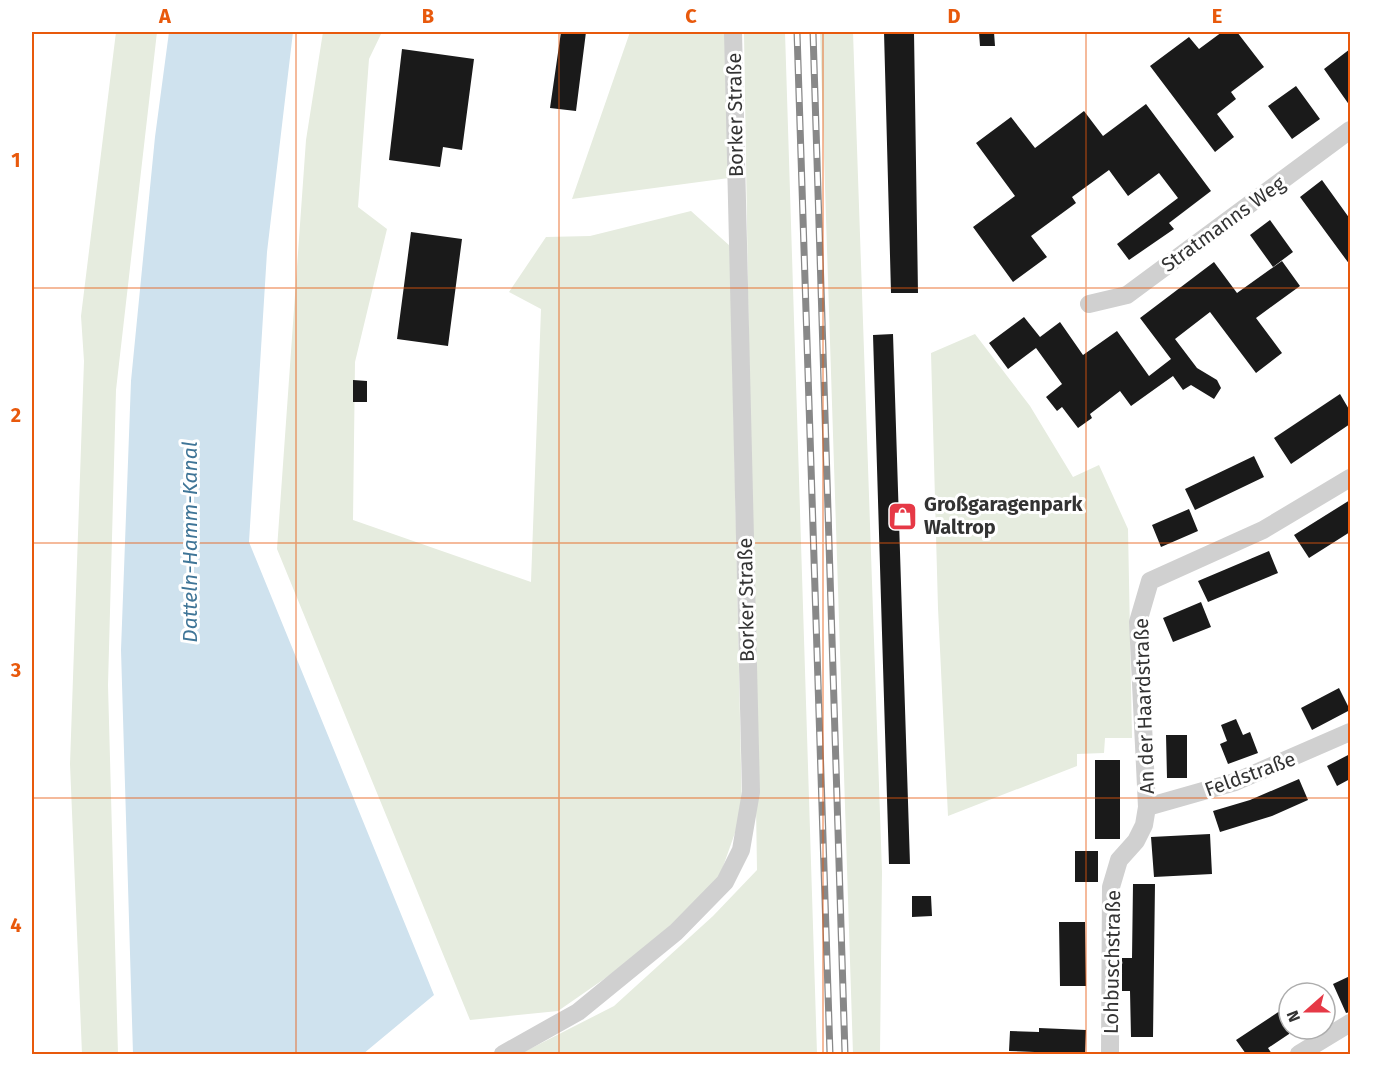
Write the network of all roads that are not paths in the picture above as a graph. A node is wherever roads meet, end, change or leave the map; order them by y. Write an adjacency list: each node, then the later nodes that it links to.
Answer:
1 (733, 32): 8 (street, Borker Straße)
2 (1350, 130): 3 (street, Stratmanns Weg)
3 (1089, 304)
4 (1350, 478): 6 (street, An der Haardstraße)
5 (1350, 732): 6 (street, Feldstraße)
6 (1147, 807): 9 (street, Lohbuschstraße)
7 (1350, 1023): 10 (street)
8 (503, 1054)
9 (1110, 1054)
10 (1299, 1054)

